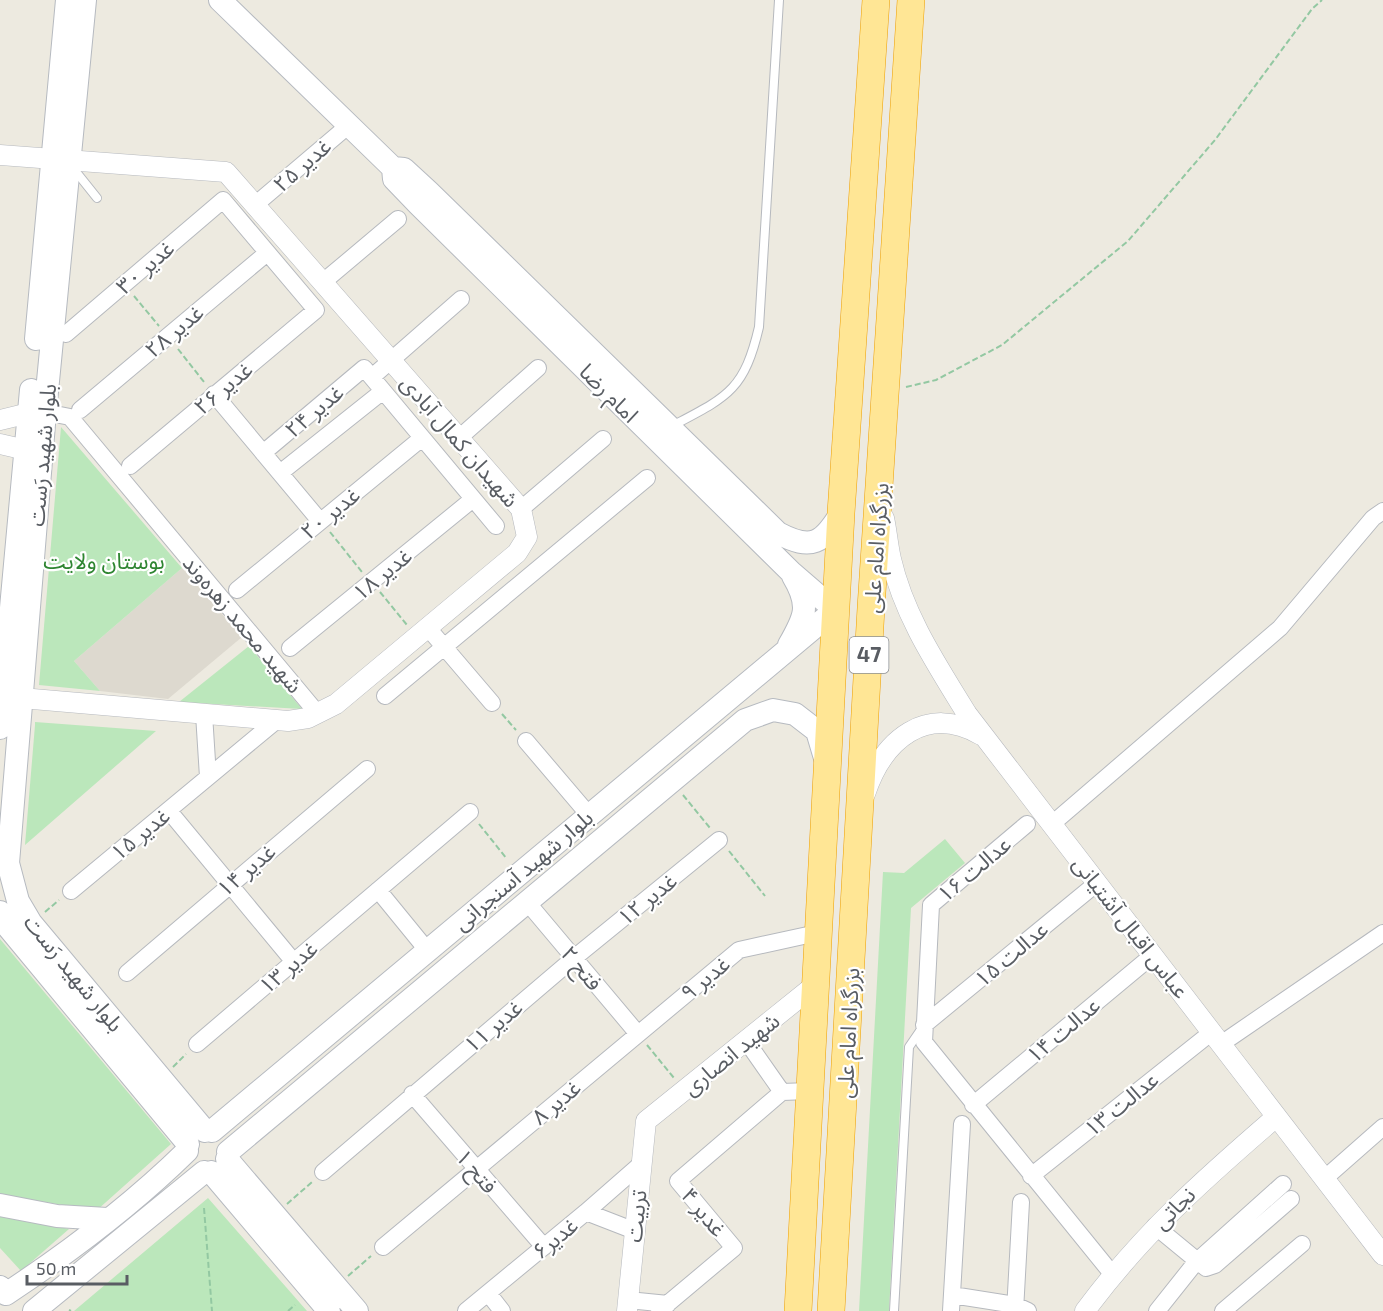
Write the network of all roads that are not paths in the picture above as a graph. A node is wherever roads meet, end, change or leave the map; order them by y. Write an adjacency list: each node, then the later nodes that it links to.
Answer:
1 (67, 0): 9 (main road, بلوار شهید رَست)
2 (85, 0): 9 (main road, بلوار شهید رَست)
3 (220, 0): 7 (main road, امام رضا)
4 (779, 0): 26 (lane)
5 (876, 0): 40 (highway, بزرگراه امام علی / 47)
6 (911, 0): 36 (highway, بزرگراه امام علی / 47)
7 (349, 125): 10 (main road, امام رضا); 12 (street, غدیر ۲۵)
8 (0, 155): 9 (street, شهیدان کمال آبادی)
9 (61, 161): 11 (lane); 12 (street, شهیدان کمال آبادی); 24 (main road, بلوار شهید رَست)
10 (393, 168): 26 (main road, امام رضا); 43 (main road, امام رضا)
11 (97, 198)
12 (255, 205): 15 (street, شهیدان کمال آبادی)
13 (398, 219): 15 (street)
14 (267, 252): 17 (street, غدیر ۳۰); 22 (street, غدیر ۲۶); 23 (street, غدیر ۲۸)
15 (323, 282): 18 (street, شهیدان کمال آبادی)
16 (461, 299): 18 (street, غدیر ۲۴)
17 (66, 334)
18 (391, 361): 20 (street, غدیر ۲۴); 28 (street, شهیدان کمال آبادی)
19 (538, 368): 28 (street)
20 (368, 373): 21 (street); 32 (street, غدیر ۲۴)
21 (383, 391): 27 (street); 34 (street, غدیر ۲۴)
22 (214, 394): 32 (street); 33 (street, غدیر ۲۶)
23 (80, 410)
24 (37, 413): 25 (street); 31 (main road, بلوار شهید رَست); 56 (street, شهید محمد زهره‌وند)
25 (0, 420)
26 (669, 427): 43 (main road, امام رضا)
27 (422, 438): 37 (street); 41 (street, غدیر ۲۰)
28 (459, 438): 38 (street, شهیدان کمال آبادی)
29 (603, 439): 38 (street)
30 (0, 444): 31 (street)
31 (34, 451): 54 (main road, بلوار شهید رَست)
32 (263, 453): 34 (street)
33 (130, 466)
34 (280, 473): 41 (street)
35 (647, 478): 49 (street)
36 (880, 494): 59 (street); 64 (highway, بزرگراه امام علی / 47)
37 (473, 499): 42 (street); 48 (street, غدیر ۱۸)
38 (521, 509): 47 (street, شهیدان کمال آبادی)
39 (1383, 512): 69 (street)
40 (841, 513): 43 (main road, امام رضا); 46 (highway, بزرگراه امام علی / 47)
41 (320, 521): 45 (street, غدیر ۲۰)
42 (496, 526)
43 (758, 527): 44 (main road, امام رضا)
44 (791, 572): 46 (main road, امام رضا); 50 (main road)
45 (237, 590)
46 (835, 610): 50 (main road, بلوار شهید آسنجرانی); 61 (highway, بزرگراه امام علی / 47)
47 (428, 628): 49 (street); 56 (street, شهیدان کمال آبادی)
48 (290, 648)
49 (445, 648): 52 (street); 53 (street)
50 (782, 657): 51 (main road, بلوار شهید آسنجرانی)
51 (736, 692): 58 (main road); 67 (main road, بلوار شهید آسنجرانی)
52 (385, 696)
53 (492, 703)
54 (6, 710): 55 (street, شهیدان کمال آبادی); 76 (main road, بلوار شهید رَست)
55 (204, 714): 57 (street, شهیدان کمال آبادی); 63 (street)
56 (318, 714): 57 (street, شهیدان کمال آبادی)
57 (277, 720): 63 (street, غدیر ۱۵)
58 (745, 720): 61 (main road, بلوار شهید آسنجرانی); 75 (main road, بلوار شهید آسنجرانی)
59 (986, 738): 64 (street, عباس اقبال آشتیانی); 69 (street, عباس اقبال آشتیانی)
60 (526, 741): 67 (street)
61 (826, 761): 77 (highway, بزرگراه امام علی / 47)
62 (367, 769): 72 (street, غدیر ۱۴)
63 (208, 777): 65 (street, غدیر ۱۵)
64 (861, 808): 135 (highway, بزرگراه امام علی / 47)
65 (169, 811): 72 (street); 74 (street, غدیر ۱۵)
66 (470, 812): 73 (street, غدیر ۱۳)
67 (589, 815): 79 (main road, بلوار شهید آسنجرانی)
68 (1028, 824): 85 (street, عدالت ۱۶)
69 (1052, 824): 71 (street, عباس اقبال آشتیانی)
70 (719, 840): 81 (street, غدیر ۱۲)
71 (1097, 883): 80 (street, عباس اقبال آشتیانی); 85 (street, عدالت ۱۵)
72 (229, 884): 82 (street); 83 (street, غدیر ۱۴)
73 (378, 890): 79 (street); 82 (street, غدیر ۱۳)
74 (71, 891)
75 (527, 902): 81 (street, فتح ۲); 100 (main road, بلوار شهید آسنجرانی)
76 (15, 917): 98 (main road, بلوار شهید رَست); 98 (main road, بلوار شهید رَست)
77 (817, 933): 84 (highway, بزرگراه امام علی / 47); 86 (street, غدیر ۹)
78 (1383, 933): 87 (street, عدالت ۱۳)
79 (427, 950): 98 (main road, بلوار شهید آسنجرانی)
80 (1153, 955): 87 (street, عباس اقبال آشتیانی); 93 (street, عدالت ۱۴)
81 (574, 958): 86 (street, فتح ۲); 92 (street, غدیر ۱۱)
82 (294, 962): 89 (street, غدیر ۱۳)
83 (127, 973)
84 (815, 985): 88 (street, شهید انصاری); 90 (highway, بزرگراه امام علی / 47)
85 (924, 1025): 93 (street, عدالت ۱۶); 136 (lane)
86 (638, 1034): 101 (street, غدیر ۸)
87 (1216, 1038): 94 (street, عباس اقبال آشتیانی); 104 (street, عدالت ۱۳)
88 (747, 1042): 91 (street); 95 (street, شهید انصاری)
89 (197, 1044)
90 (809, 1091): 91 (street); 110 (highway, بزرگراه امام علی / 47)
91 (782, 1092): 126 (street, غدیر ۴)
92 (412, 1094): 101 (street, فتح ۱); 102 (street, غدیر ۱۱)
93 (973, 1105): 104 (street, عدالت ۱۶)
94 (1276, 1117): 105 (street, عباس اقبال آشتیانی); 113 (street, نجاتی)
95 (646, 1121): 99 (street, تربیت)
96 (962, 1124): 124 (street)
97 (1383, 1127): 105 (street)
98 (198, 1139): 100 (main road); 100 (main road); 103 (main road, بلوار شهید آسنجرانی)
99 (642, 1162): 111 (street, غدیر۶); 114 (street, تربیت)
100 (218, 1163): 106 (main road, بلوار شهید آسنجرانی); 129 (main road); 130 (main road)
101 (475, 1170): 116 (street, غدیر ۸); 117 (street, فتح ۱)
102 (323, 1172)
103 (164, 1173): 106 (main road); 112 (main road, بلوار شهید آسنجرانی)
104 (1031, 1176): 120 (street, عدالت ۱۶)
105 (1324, 1179): 118 (street, عباس اقبال آشتیانی)
106 (185, 1187): 127 (main road, بلوار شهید آسنجرانی)
107 (1287, 1191): 119 (street)
108 (1021, 1202): 128 (street)
109 (0, 1205): 112 (main road)
110 (803, 1210): 133 (main road); 134 (highway, بزرگراه امام علی / 47)
111 (586, 1212): 114 (street); 117 (street, غدیر۶)
112 (107, 1219): 121 (main road, بلوار شهید آسنجرانی)
113 (1155, 1226): 119 (street); 120 (street, نجاتی)
114 (635, 1230): 125 (street, تربیت)
115 (1302, 1244): 139 (street)
116 (383, 1247)
117 (544, 1247): 123 (street, غدیر۶)
118 (1383, 1255)
119 (1196, 1262): 138 (street)
120 (1113, 1275): 137 (street, نجاتی)
121 (28, 1280): 122 (main road, بلوار شهید آسنجرانی); 127 (main road)
122 (2, 1292): 127 (main road)
123 (488, 1293): 131 (street, غدیر۶); 132 (street)
124 (951, 1303): 128 (street)
125 (627, 1306): 126 (street, غدیر ۴)
126 (664, 1307)
127 (34, 1308)
128 (1019, 1309)
129 (329, 1311)
130 (357, 1311)
131 (466, 1311)
132 (502, 1311)
133 (785, 1311)
134 (798, 1311)
135 (831, 1311)
136 (894, 1311)
137 (1085, 1311)
138 (1157, 1311)
139 (1223, 1311)

